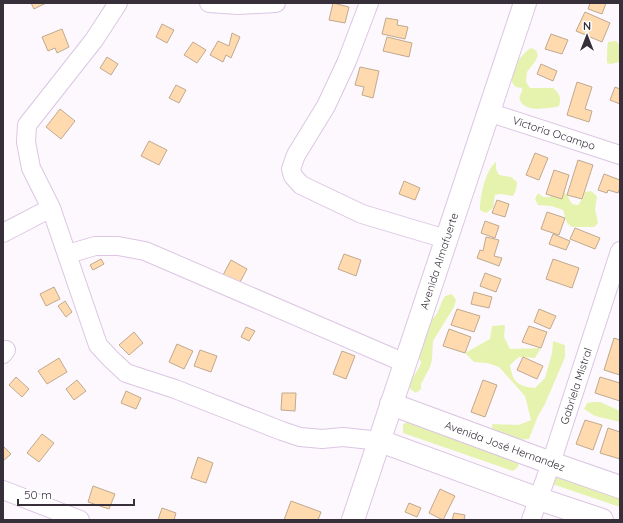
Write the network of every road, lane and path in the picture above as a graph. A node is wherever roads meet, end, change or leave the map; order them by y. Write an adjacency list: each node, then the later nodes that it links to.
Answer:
1 (118, 3): 9 (street)
2 (209, 3): 6 (street)
3 (276, 3): 6 (street)
4 (369, 3): 11 (street)
5 (525, 3): 7 (street, Avenida Almafuerte)
6 (238, 4)
7 (488, 112): 8 (street, Victoria Ocampo); 11 (street, Avenida Almafuerte)
8 (620, 155)
9 (51, 208): 10 (street); 13 (street)
10 (3, 233)
11 (446, 239): 14 (street, Avenida Almafuerte)
12 (620, 252): 17 (street, Gabriela Mistral)
13 (68, 254): 14 (street); 16 (street)
14 (405, 363): 15 (street, Avenida Almafuerte)
15 (391, 404): 16 (street, Avenida Almafuerte); 17 (street, Avenida José Hernandez)
16 (380, 441): 20 (street); 22 (street, Avenida Almafuerte)
17 (551, 463): 18 (street, Avenida José Hernandez); 20 (street, Gabriela Mistral)
18 (620, 487)
19 (3, 490): 21 (street)
20 (538, 499): 23 (street, Gabriela Mistral); 24 (street)
21 (80, 520)
22 (353, 520)
23 (530, 520)
24 (602, 520)

